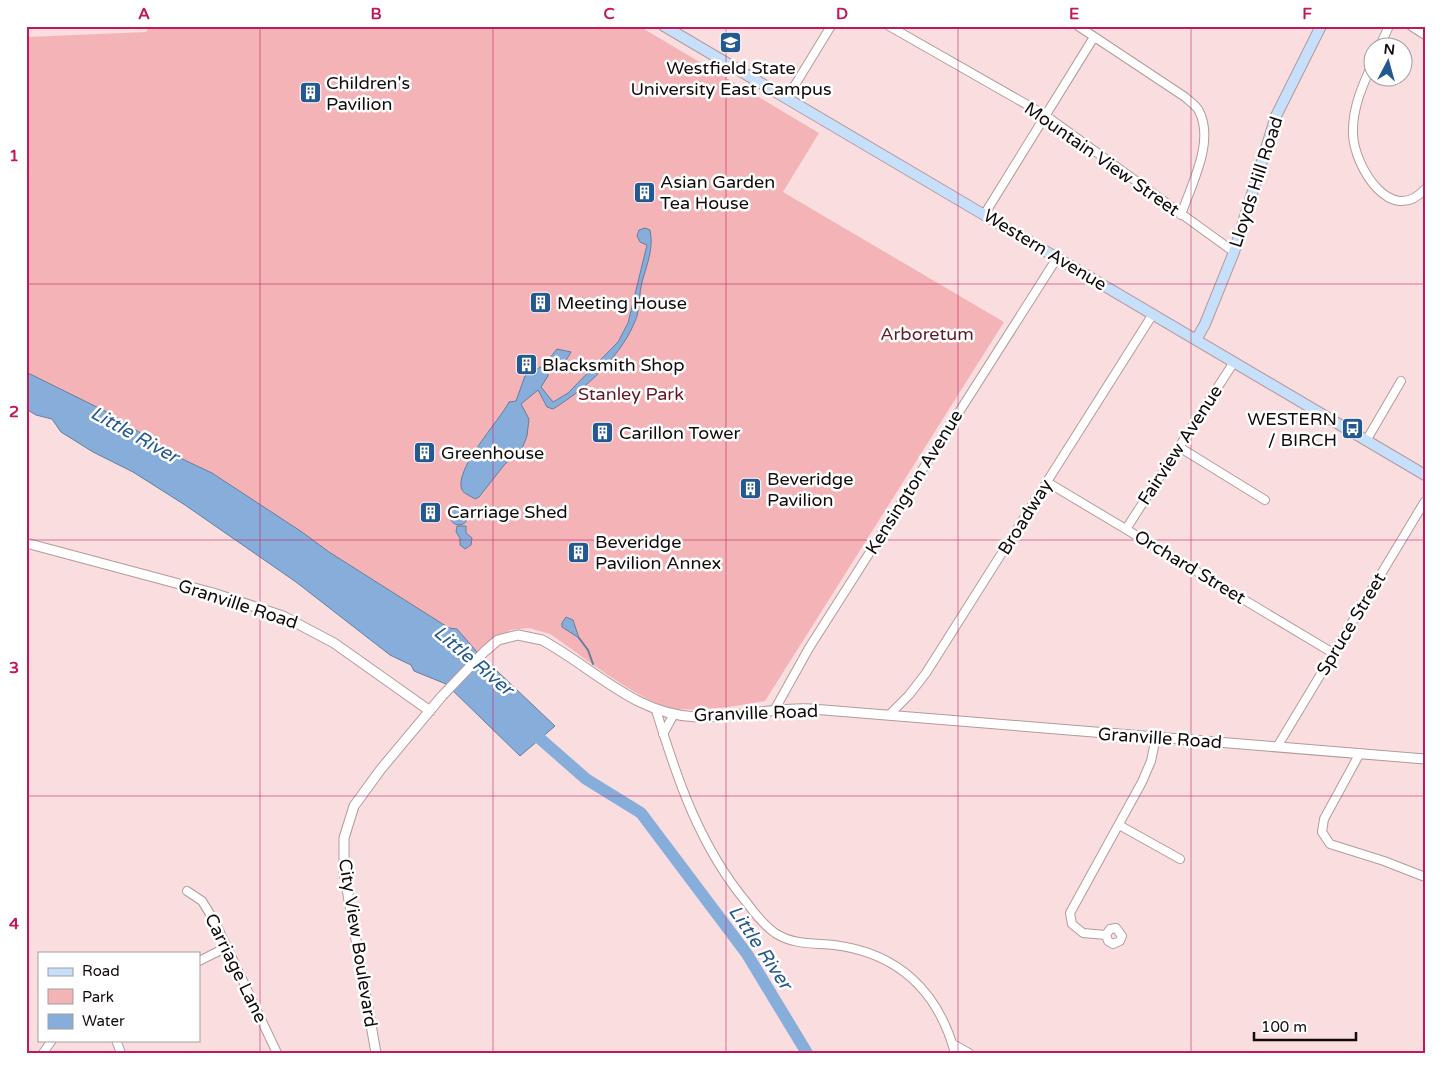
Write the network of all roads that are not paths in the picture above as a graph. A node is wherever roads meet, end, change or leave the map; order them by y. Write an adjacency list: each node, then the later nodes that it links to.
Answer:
1 (664, 26): 12 (main road, Western Avenue)
2 (831, 26): 12 (street)
3 (890, 26): 13 (street, Mountain View Street)
4 (1078, 26): 9 (street)
5 (1321, 26): 17 (main road, Lloyds Hill Road)
6 (1389, 26): 10 (street)
7 (1411, 26): 8 (street)
8 (1425, 35)
9 (1094, 37): 13 (street); 16 (street)
10 (1384, 38)
11 (1364, 88): 14 (street)
12 (787, 98): 15 (main road, Western Avenue)
13 (1045, 115): 15 (street); 16 (street, Mountain View Street)
14 (1425, 189)
15 (984, 215): 18 (main road, Western Avenue)
16 (1181, 215): 17 (street, Mountain View Street)
17 (1234, 252): 20 (main road, Lloyds Hill Road)
18 (1057, 258): 19 (main road, Western Avenue); 32 (street, Kensington Avenue)
19 (1153, 314): 20 (main road, Western Avenue); 26 (street, Broadway)
20 (1196, 340): 21 (main road, Western Avenue)
21 (1234, 362): 23 (main road, Western Avenue); 24 (street, Fairview Avenue)
22 (1401, 382): 23 (street)
23 (1366, 441): 25 (main road, Western Avenue)
24 (1179, 447): 27 (street); 29 (street, Fairview Avenue)
25 (1425, 475)
26 (1047, 482): 29 (street, Orchard Street); 36 (street, Broadway)
27 (1265, 500)
28 (1425, 501): 31 (street, Spruce Street)
29 (1126, 529): 31 (street, Orchard Street)
30 (26, 543): 34 (street, Granville Road)
31 (1333, 653): 39 (street, Spruce Street)
32 (775, 709): 35 (street, Granville Road); 36 (street, Granville Road)
33 (656, 710): 34 (street, Granville Road); 35 (street, Granville Road); 37 (street)
34 (430, 711): 53 (street, City View Boulevard)
35 (674, 714): 37 (street)
36 (889, 715): 38 (street, Granville Road)
37 (663, 734): 50 (street)
38 (1156, 738): 39 (street, Granville Road); 42 (street)
39 (1277, 747): 40 (street, Granville Road)
40 (1360, 753): 41 (street, Granville Road); 44 (street)
41 (1425, 759)
42 (1119, 825): 43 (street); 46 (street)
43 (1180, 859)
44 (1425, 878)
45 (186, 891): 47 (street, Carriage Lane)
46 (1106, 936)
47 (227, 947): 48 (street); 52 (street, Carriage Lane)
48 (200, 960)
49 (51, 1042): 51 (street)
50 (953, 1044): 54 (street); 55 (street)
51 (43, 1053)
52 (278, 1053)
53 (376, 1053)
54 (955, 1053)
55 (969, 1053)

